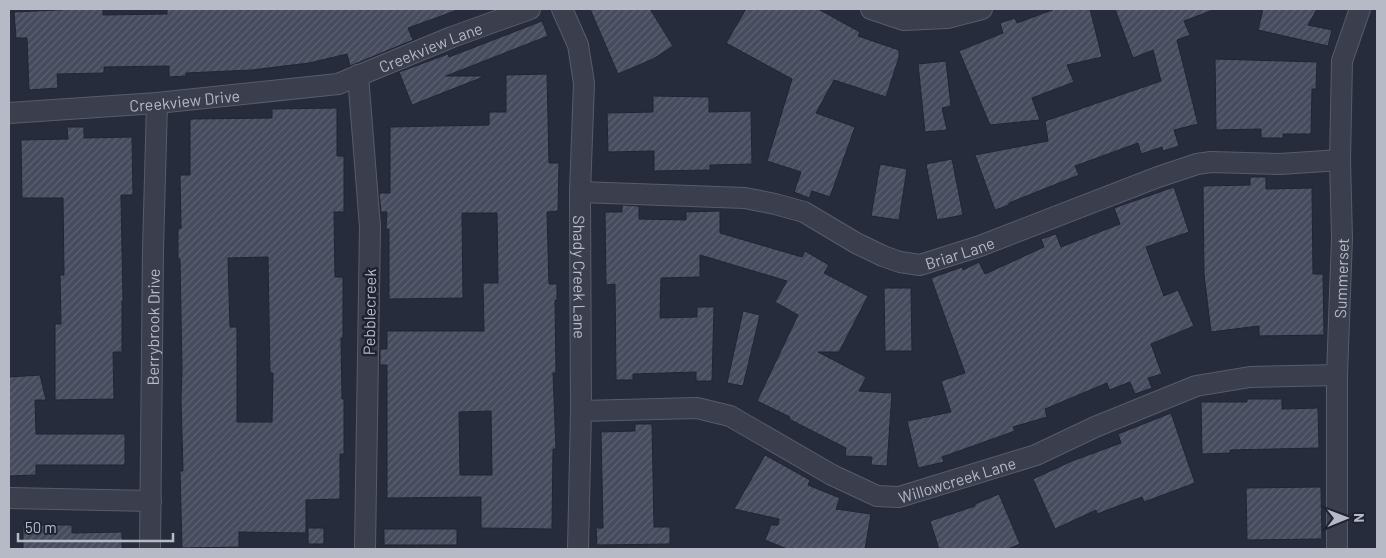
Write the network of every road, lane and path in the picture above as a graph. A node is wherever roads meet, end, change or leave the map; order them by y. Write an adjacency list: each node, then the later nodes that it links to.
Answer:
1 (530, 9): 6 (street, Creekview Lane)
2 (562, 9): 10 (street, Shady Creek Lane)
3 (871, 9): 4 (street)
4 (982, 9)
5 (1360, 9): 9 (street, Summerset)
6 (358, 75): 7 (street, Creekview Drive); 16 (street, Pebblecreek)
7 (157, 103): 8 (street, Creekview Drive); 14 (street, Berrybrook Drive)
8 (9, 113)
9 (1340, 160): 10 (street, Briar Lane); 11 (street, Summerset)
10 (580, 192): 12 (street, Shady Creek Lane)
11 (1337, 375): 12 (street, Willowcreek Lane); 18 (street, Summerset)
12 (581, 411): 17 (street, Shady Creek Lane)
13 (9, 498): 14 (street)
14 (151, 501): 15 (street, Berrybrook Drive)
15 (150, 549)
16 (365, 549)
17 (578, 549)
18 (1337, 549)

